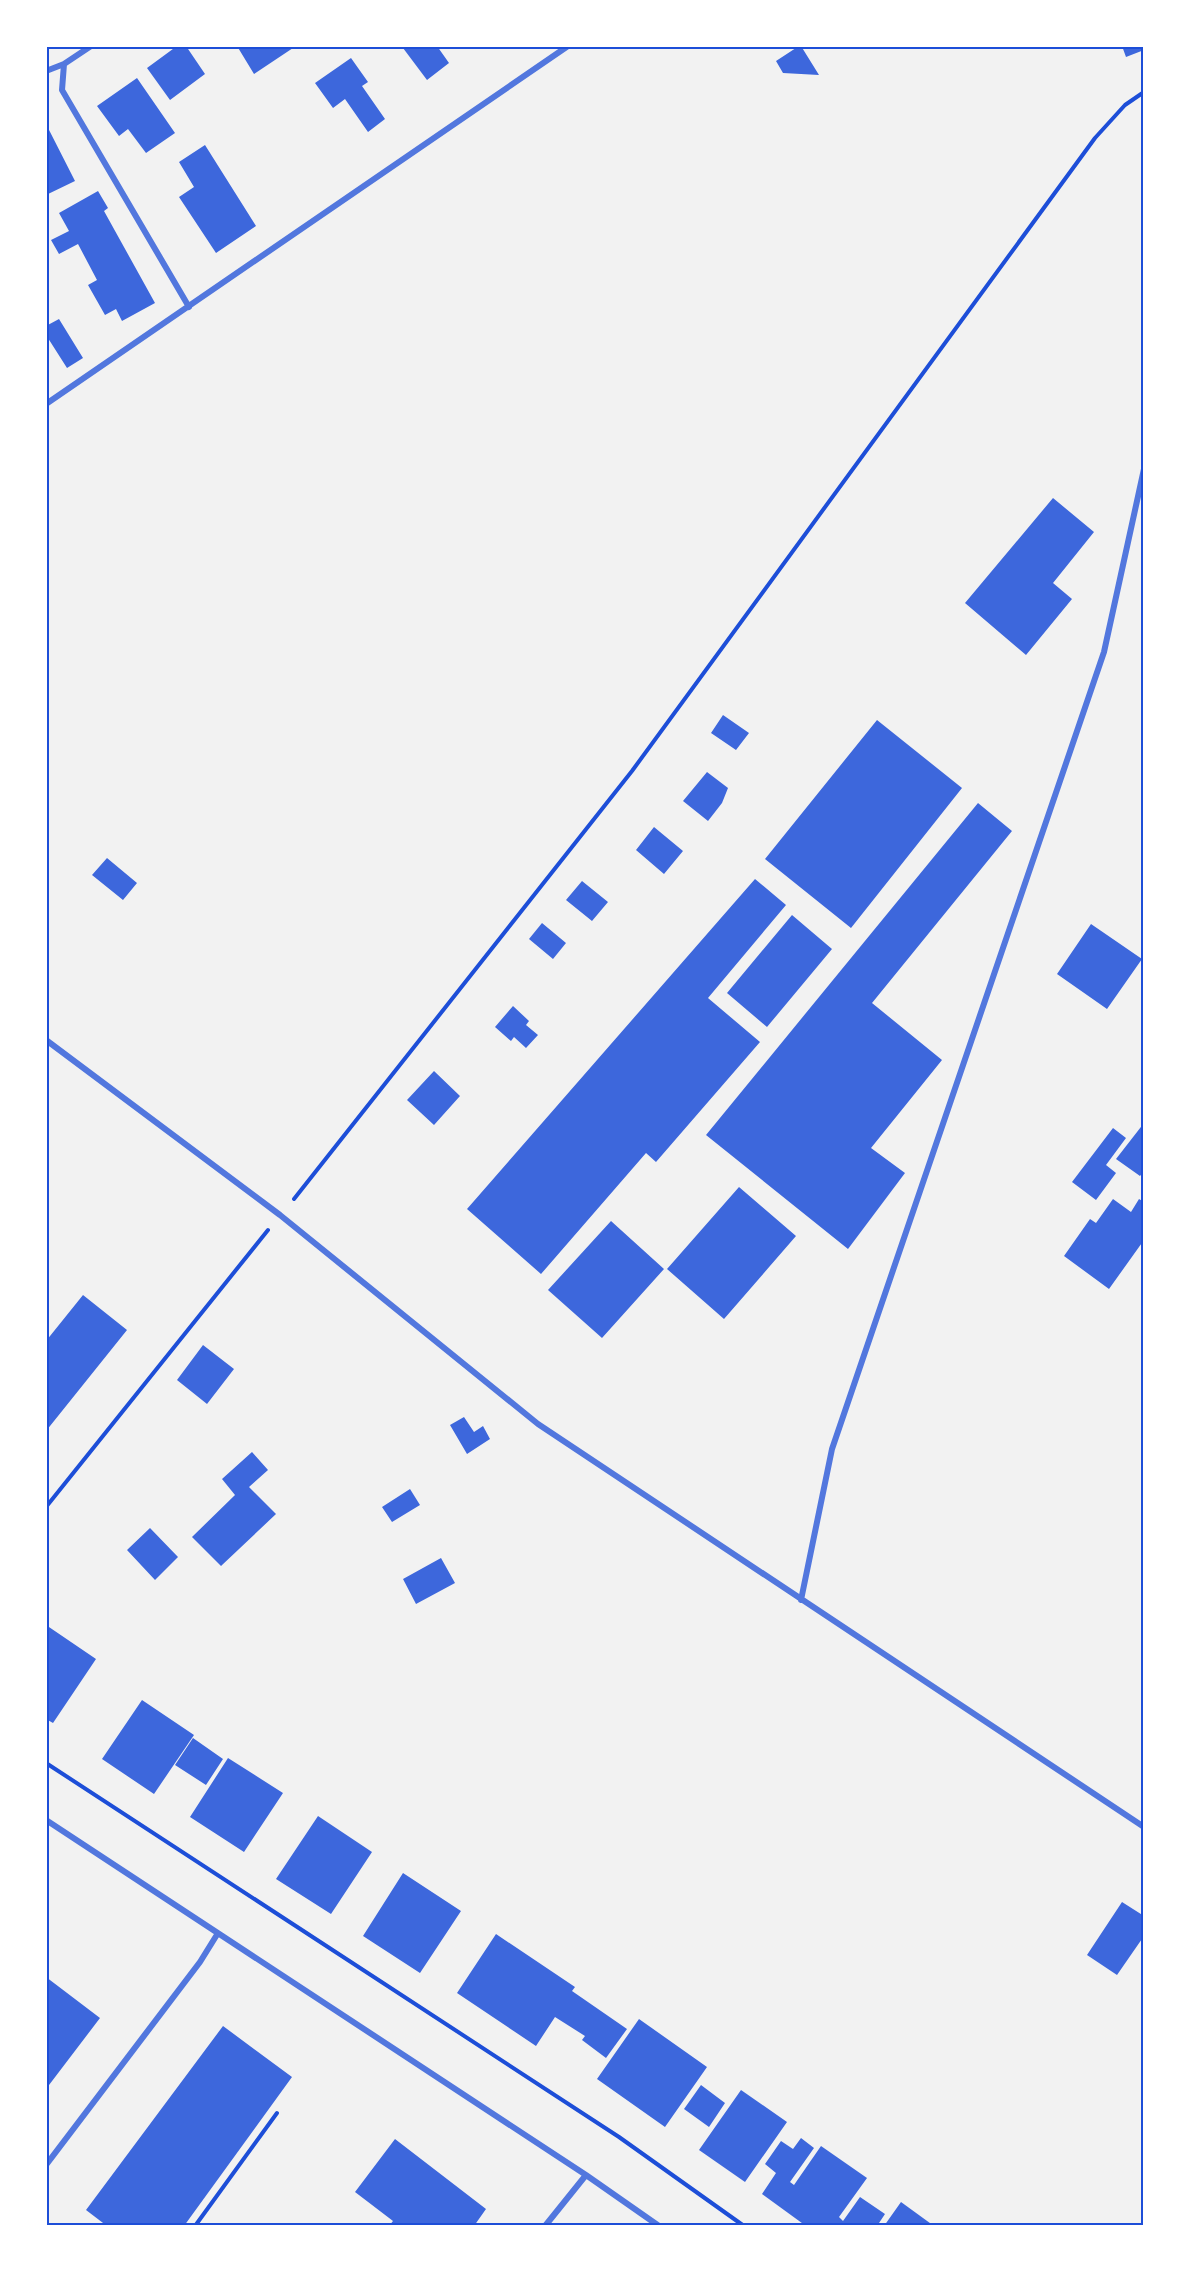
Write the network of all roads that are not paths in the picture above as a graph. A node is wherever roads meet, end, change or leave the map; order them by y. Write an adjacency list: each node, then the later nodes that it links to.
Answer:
1 (91, 46): 3 (street)
2 (568, 46): 5 (street)
3 (64, 64): 4 (street); 5 (street)
4 (46, 71)
5 (189, 307): 6 (street)
6 (46, 404)
7 (1143, 469): 9 (street)
8 (46, 1040): 9 (street)
9 (801, 1600): 11 (street)
10 (46, 1820): 12 (street)
11 (1143, 1827)
12 (218, 1933): 13 (street); 14 (street)
13 (46, 2165)
14 (586, 2175): 15 (street); 16 (street)
15 (545, 2226)
16 (659, 2226)

